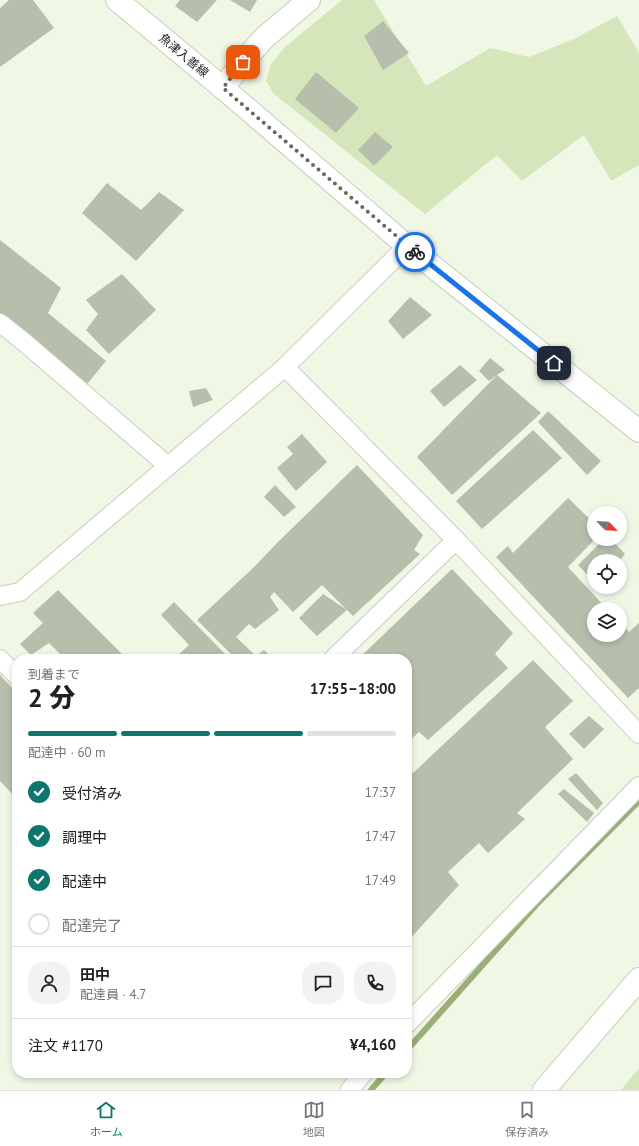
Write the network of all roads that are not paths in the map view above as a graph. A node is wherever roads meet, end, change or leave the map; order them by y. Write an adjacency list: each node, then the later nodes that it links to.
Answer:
1 (117, 0): 3 (main road, 魚津入善線)
2 (309, 0): 3 (main road)
3 (223, 88): 4 (main road, 魚津入善線)
4 (407, 246): 6 (street); 7 (main road, 魚津入善線)
5 (0, 323): 8 (street)
6 (285, 367): 8 (street); 9 (street)
7 (639, 431)
8 (168, 466): 10 (street)
9 (456, 540): 11 (street); 14 (street)
10 (0, 596)
11 (338, 654)
12 (0, 659): 13 (street)
13 (12, 671)
14 (639, 734)
15 (639, 786): 17 (street)
16 (639, 979): 20 (main road)
17 (412, 1019)
18 (359, 1078): 19 (street)
19 (350, 1090)
20 (544, 1090)

